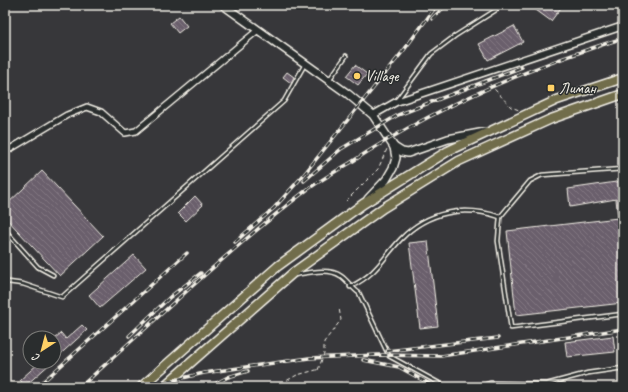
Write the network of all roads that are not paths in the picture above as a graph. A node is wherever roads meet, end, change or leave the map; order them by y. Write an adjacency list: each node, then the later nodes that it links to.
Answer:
1 (223, 5): 4 (main road)
2 (496, 10): 10 (lane)
3 (623, 26): 10 (street)
4 (258, 30): 6 (main road); 14 (street)
5 (346, 56): 8 (lane)
6 (305, 64): 8 (main road); 21 (lane)
7 (623, 78): 12 (highway)
8 (329, 80): 11 (main road)
9 (623, 94): 20 (highway)
10 (396, 102): 11 (street)
11 (373, 115): 13 (main road)
12 (495, 130): 13 (main road); 16 (highway)
13 (393, 144): 16 (main road)
14 (5, 152)
15 (623, 169): 17 (lane)
16 (363, 204): 26 (highway)
17 (500, 217): 23 (lane); 24 (lane)
18 (5, 230): 19 (lane)
19 (53, 275)
20 (288, 276): 23 (lane); 27 (highway)
21 (6, 281): 22 (lane)
22 (5, 285)
23 (350, 287): 28 (lane)
24 (623, 314)
25 (623, 368): 29 (lane)
26 (141, 387)
27 (164, 387)
28 (446, 387)
29 (478, 387)

